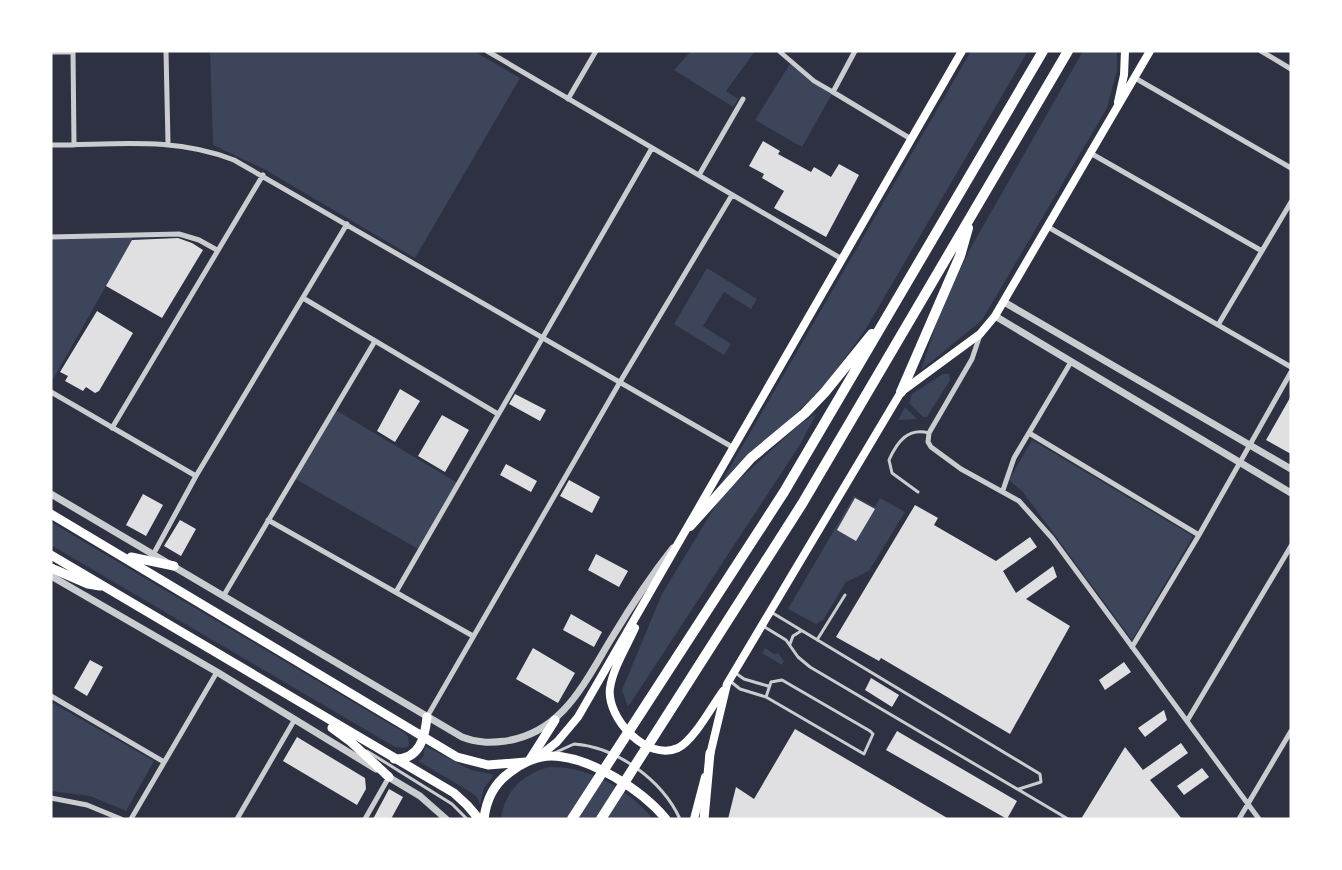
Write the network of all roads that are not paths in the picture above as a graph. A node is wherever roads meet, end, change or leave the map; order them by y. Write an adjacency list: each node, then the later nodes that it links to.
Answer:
1 (73, 51): 12 (street); 23 (street)
2 (166, 51): 21 (street)
3 (596, 51): 17 (street)
4 (779, 51): 16 (street)
5 (855, 51): 16 (street)
6 (962, 51): 20 (main road)
7 (1044, 51): 39 (highway)
8 (1068, 51): 31 (highway)
9 (1125, 51): 19 (main road)
10 (1150, 51): 15 (main road)
11 (1261, 51): 14 (street)
12 (51, 52)
13 (490, 52): 17 (street)
14 (1291, 69)
15 (1134, 78): 19 (main road); 26 (street)
16 (833, 92): 20 (street)
17 (568, 99): 24 (street)
18 (743, 99): 27 (street)
19 (1116, 111): 25 (main road)
20 (911, 139): 37 (main road)
21 (168, 143): 23 (street); 28 (street)
22 (51, 145): 23 (street)
23 (74, 145)
24 (652, 148): 27 (street); 44 (street)
25 (1092, 154): 33 (main road); 36 (street)
26 (1291, 168)
27 (699, 175): 29 (street)
28 (263, 176): 32 (street); 35 (street)
29 (732, 195): 37 (street); 49 (street)
30 (1291, 202): 36 (street)
31 (972, 215): 51 (highway); 120 (highway)
32 (347, 224): 38 (street); 44 (street)
33 (1048, 227): 40 (main road); 42 (street)
34 (51, 237): 35 (street)
35 (217, 250): 53 (street)
36 (1262, 251): 42 (street)
37 (842, 259): 57 (main road)
38 (302, 298): 45 (street); 60 (street)
39 (899, 299): 67 (highway); 119 (highway)
40 (1004, 302): 41 (main road); 56 (street)
41 (995, 316): 43 (main road); 46 (street)
42 (1218, 325): 47 (street)
43 (980, 334): 51 (main road); 54 (street)
44 (542, 337): 49 (street); 52 (street)
45 (375, 341): 52 (street); 66 (street)
46 (1071, 362): 55 (street); 58 (street)
47 (1291, 367)
48 (1291, 372): 56 (street)
49 (620, 382): 57 (street); 84 (street)
50 (51, 392): 53 (street)
51 (901, 392): 81 (main road)
52 (498, 414): 78 (street)
53 (112, 428): 60 (street)
54 (930, 433): 61 (street); 62 (lane)
55 (1029, 434): 61 (street); 68 (street)
56 (1249, 445): 58 (street); 59 (street)
57 (734, 448): 67 (main road)
58 (1240, 461): 63 (street); 68 (street)
59 (1291, 469)
60 (196, 476): 70 (street)
61 (1003, 490): 87 (street)
62 (918, 492)
63 (1291, 493)
64 (51, 494): 70 (street)
65 (51, 514): 72 (main road)
66 (268, 520): 78 (street); 79 (street)
67 (690, 526): 76 (main road); 97 (street)
68 (1199, 535): 87 (street)
69 (1291, 546): 98 (street)
70 (154, 553): 73 (street)
71 (51, 555): 77 (main road)
72 (123, 556): 73 (main road); 100 (main road)
73 (174, 566): 79 (street)
74 (51, 568): 77 (main road)
75 (51, 576): 88 (street)
76 (657, 581): 90 (main road); 105 (main road)
77 (104, 586): 94 (main road)
78 (396, 592): 84 (street)
79 (224, 595): 95 (street)
80 (845, 595): 85 (lane)
81 (770, 612): 82 (main road); 83 (lane)
82 (762, 626): 86 (lane); 89 (main road)
83 (802, 631): 85 (lane); 86 (lane)
84 (473, 636): 95 (street)
85 (817, 640): 108 (lane)
86 (790, 644): 108 (lane)
87 (1132, 647): 98 (street)
88 (217, 672): 96 (street); 106 (street)
89 (734, 672): 90 (main road); 91 (lane)
90 (728, 682): 93 (lane); 102 (main road)
91 (768, 686): 93 (lane); 93 (lane)
92 (51, 696): 106 (street)
93 (766, 697)
94 (298, 702): 101 (main road); 104 (main road)
95 (427, 717): 97 (street); 100 (main road)
96 (295, 719): 107 (street); 113 (street)
97 (555, 720): 105 (main road)
98 (1187, 720): 110 (street)
99 (1291, 731): 110 (street)
100 (425, 737): 104 (main road); 105 (main road)
101 (352, 742): 107 (main road); 116 (lane)
102 (710, 753): 123 (main road); 124 (main road)
103 (550, 756): 105 (main road); 121 (main road); 122 (lane)
104 (394, 759): 117 (main road)
105 (531, 760): 118 (main road)
106 (164, 762): 112 (street)
107 (389, 778): 114 (street); 115 (street)
108 (1018, 790): 125 (lane)
109 (51, 798): 111 (street)
110 (1248, 804): 126 (street); 127 (street)
111 (121, 819)
112 (131, 819)
113 (237, 819)
114 (365, 819)
115 (446, 819)
116 (467, 819)
117 (479, 819)
118 (484, 819)
119 (572, 819)
120 (601, 819)
121 (666, 819)
122 (680, 819)
123 (694, 819)
124 (704, 819)
125 (1068, 819)
126 (1239, 819)
127 (1258, 819)

